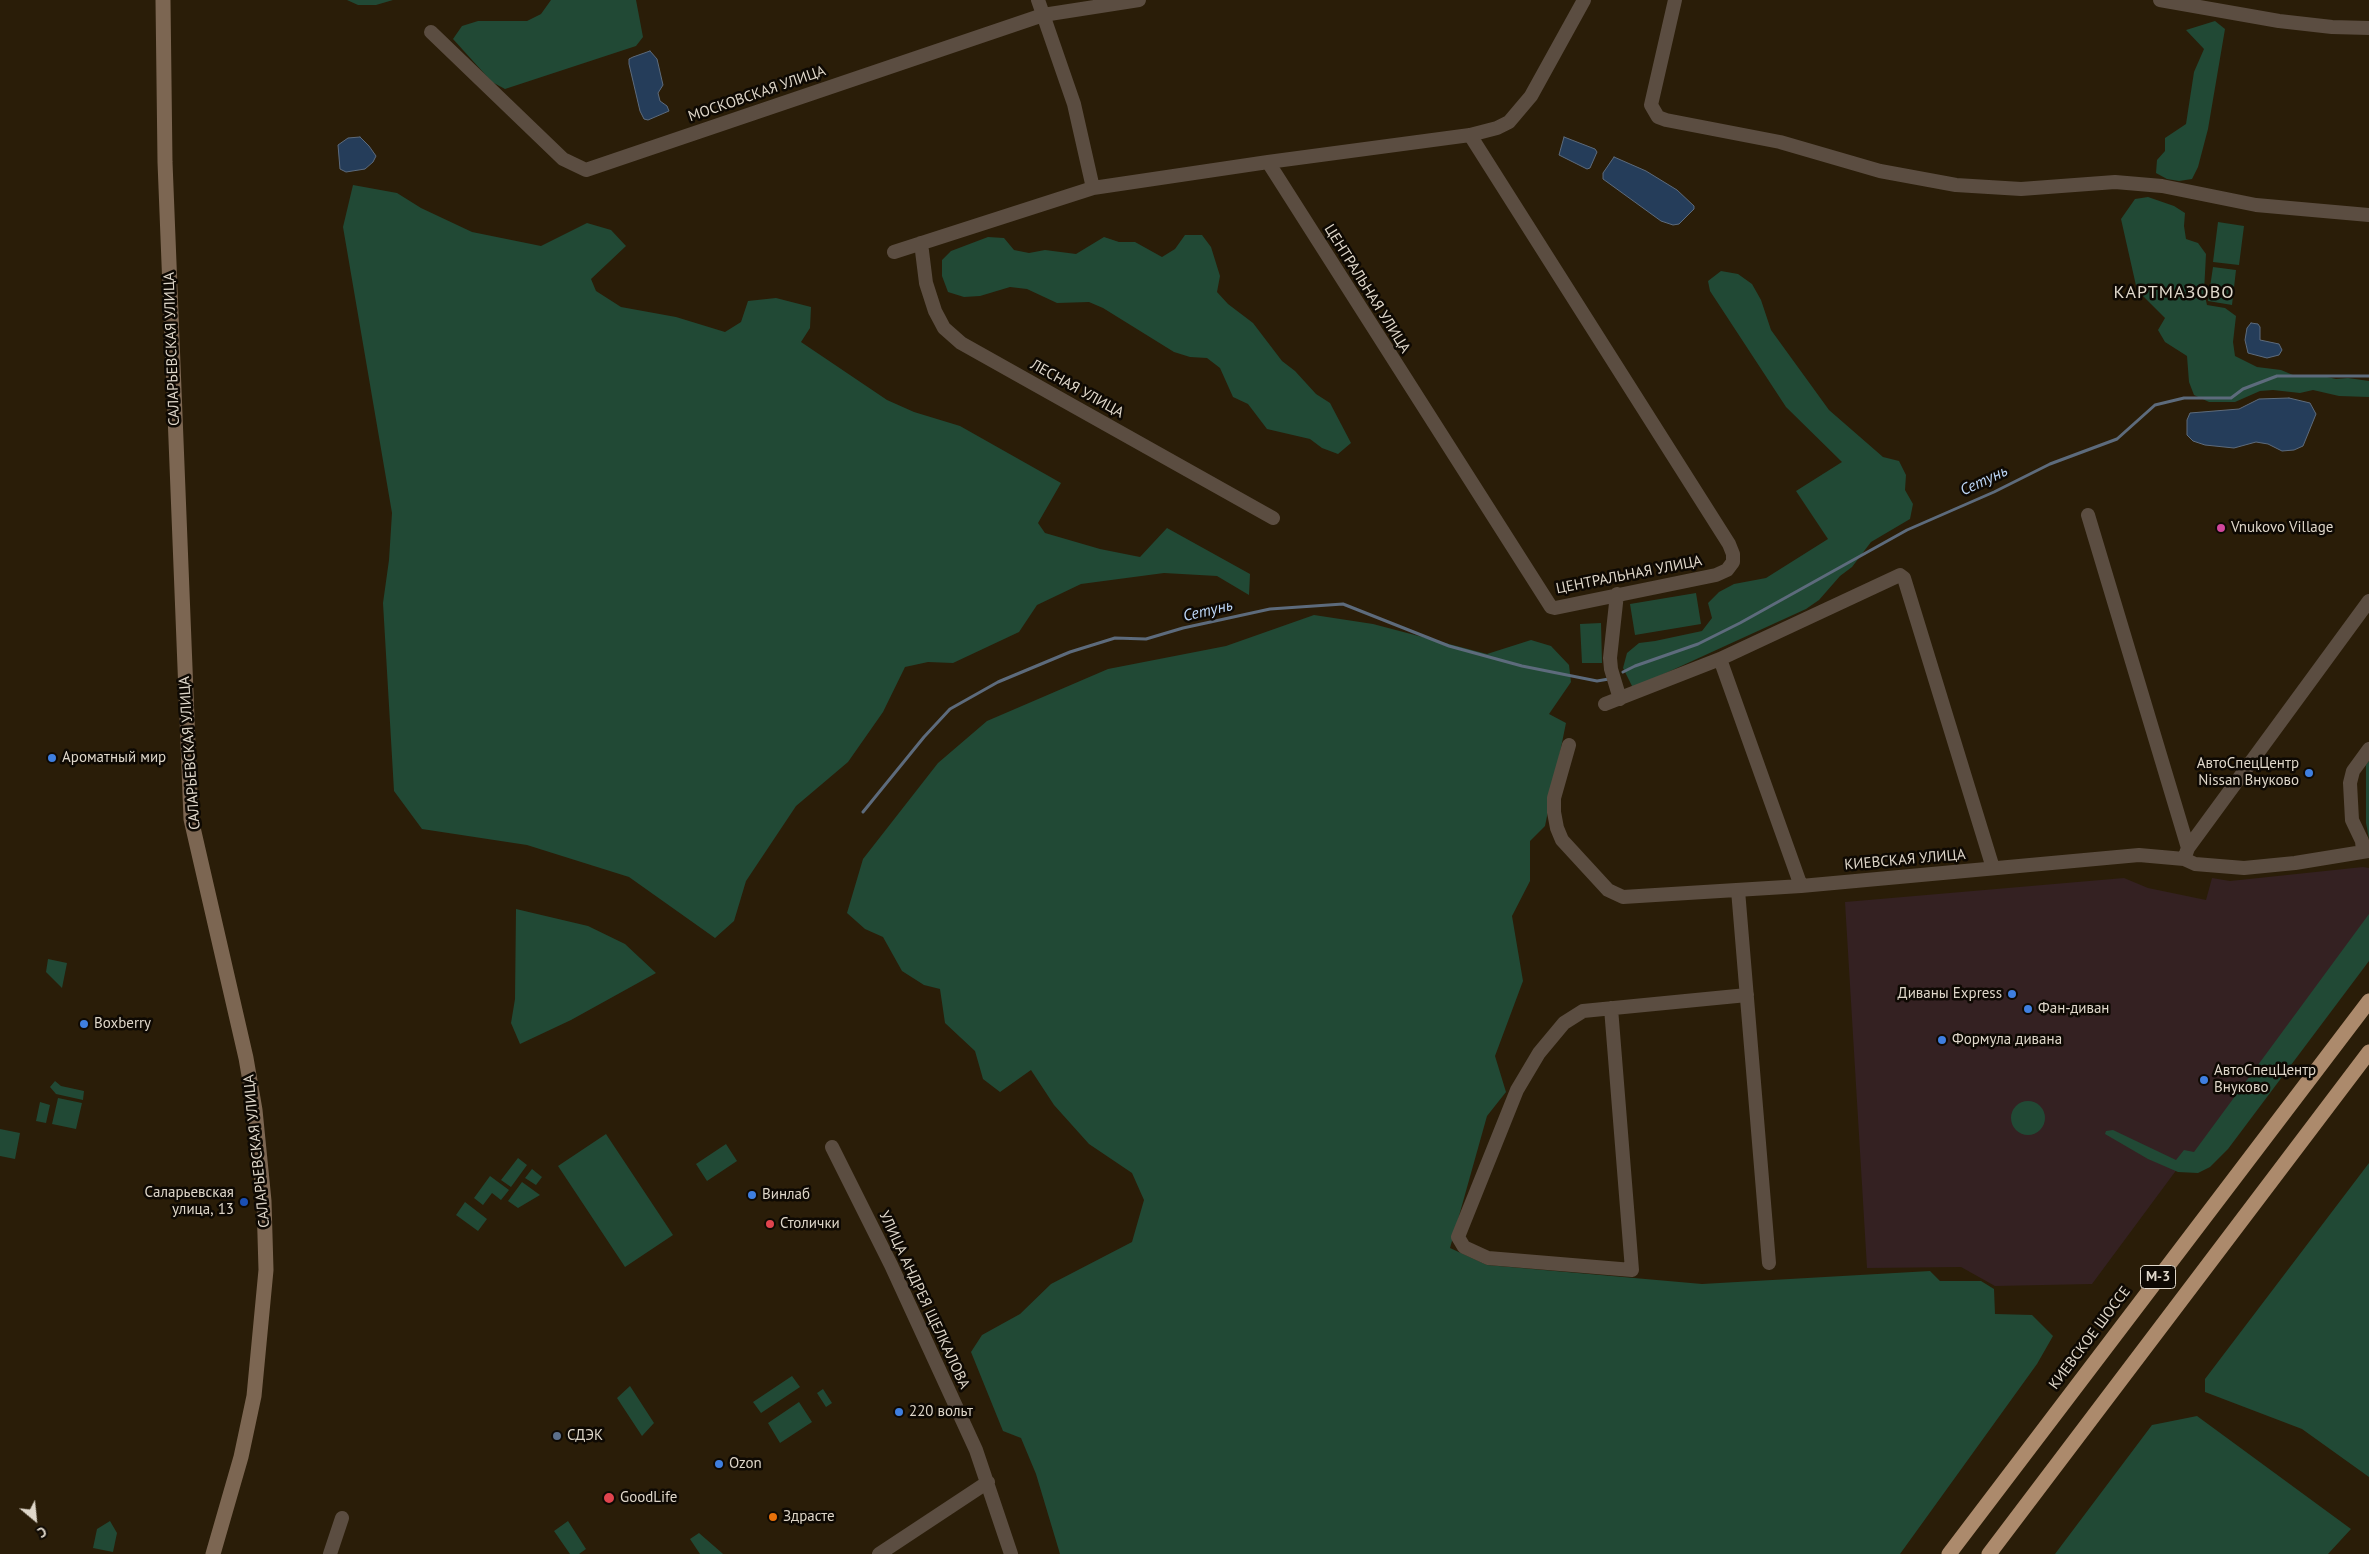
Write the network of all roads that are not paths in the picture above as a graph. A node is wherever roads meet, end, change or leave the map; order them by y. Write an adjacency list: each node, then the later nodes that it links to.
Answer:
1 (163, 0): 38 (street, САЛАРЬЕВСКАЯ УЛИЦА)
2 (1038, 0): 7 (street)
3 (1139, 0): 7 (street, МОСКОВСКАЯ УЛИЦА)
4 (1584, 0): 10 (street)
5 (1675, 0): 13 (street)
6 (2160, 0): 8 (street)
7 (1044, 15): 9 (street, МОСКОВСКАЯ УЛИЦА); 12 (street)
8 (2369, 28)
9 (431, 32)
10 (1470, 135): 11 (street); 18 (street, ЦЕНТРАЛЬНАЯ УЛИЦА)
11 (1268, 162): 12 (street); 18 (street, ЦЕНТРАЛЬНАЯ УЛИЦА)
12 (1093, 188): 14 (street)
13 (2369, 215)
14 (921, 243): 15 (street); 17 (street, ЛЕСНАЯ УЛИЦА)
15 (894, 252)
16 (2088, 515): 26 (street)
17 (1273, 518)
18 (1617, 594): 21 (street)
19 (2369, 601): 26 (street)
20 (1720, 658): 21 (street); 27 (street); 28 (street)
21 (1620, 699): 22 (street)
22 (1604, 704)
23 (1570, 745): 29 (street, КИЕВСКАЯ УЛИЦА)
24 (2369, 749): 25 (street)
25 (2366, 851): 26 (street, КИЕВСКАЯ УЛИЦА)
26 (2186, 854): 27 (street, КИЕВСКАЯ УЛИЦА)
27 (1993, 868): 28 (street, КИЕВСКАЯ УЛИЦА)
28 (1801, 886): 29 (street, КИЕВСКАЯ УЛИЦА)
29 (1738, 890): 30 (street)
30 (1746, 995): 32 (street); 35 (street)
31 (2369, 1001): 42 (highway, КИЕВСКОЕ ШОССЕ / М-3)
32 (1611, 1008): 32 (street)
33 (2369, 1052): 43 (highway, М-3)
34 (832, 1147): 36 (street, УЛИЦА АНДРЕЯ ЩЕЛКАЛОВА)
35 (1769, 1263)
36 (988, 1482): 40 (street); 41 (street, УЛИЦА АНДРЕЯ ЩЕЛКАЛОВА)
37 (342, 1518): 39 (street)
38 (213, 1554)
39 (330, 1554)
40 (880, 1554)
41 (1011, 1554)
42 (1949, 1554)
43 (1989, 1554)

